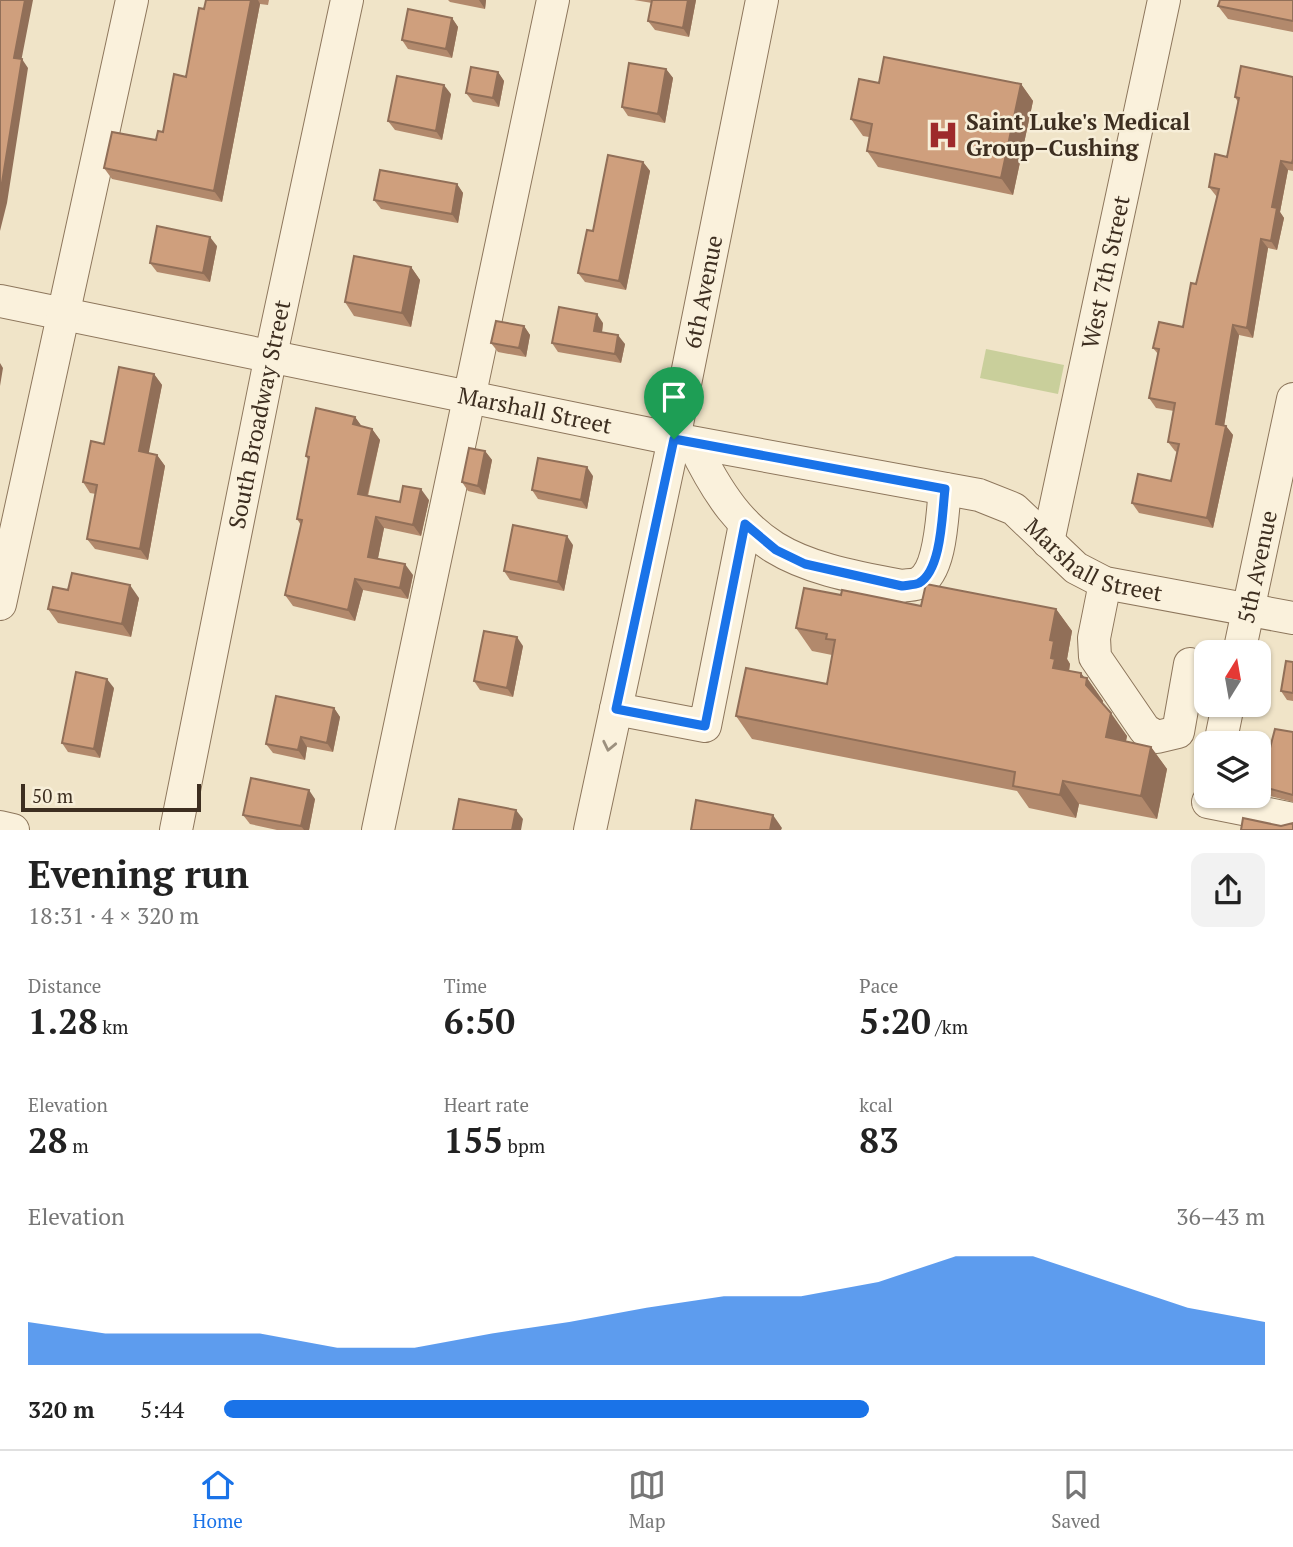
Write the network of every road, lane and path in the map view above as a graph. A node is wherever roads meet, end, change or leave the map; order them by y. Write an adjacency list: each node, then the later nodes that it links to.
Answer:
1 (132, 0): 7 (street)
2 (347, 0): 8 (street, South Broadway Street)
3 (553, 0): 9 (street)
4 (762, 0): 11 (street, 6th Avenue)
5 (1157, 1): 14 (street, West 7th Street)
6 (0, 300): 7 (street, Marshall Street)
7 (63, 313): 8 (street, Marshall Street); 16 (street)
8 (271, 355): 9 (street, Marshall Street); 26 (street, South Broadway Street)
9 (469, 396): 11 (street, Marshall Street); 27 (street)
10 (1293, 400): 17 (street, 5th Avenue)
11 (683, 441): 12 (street, Marshall Street); 13 (street); 21 (street, 6th Avenue)
12 (945, 489): 13 (street); 14 (street, Marshall Street)
13 (745, 524): 21 (street)
14 (1048, 542): 15 (street, Marshall Street)
15 (1105, 583): 17 (street, Marshall Street); 20 (street)
16 (0, 604)
17 (1248, 609): 18 (street, Marshall Street); 19 (street, 5th Avenue)
18 (1293, 618)
19 (1242, 640)
20 (1190, 664)
21 (616, 709): 28 (street, 6th Avenue, one-way to 28)
22 (1206, 809): 23 (street)
23 (1293, 819)
24 (0, 827): 25 (street)
25 (13, 830)
26 (176, 830)
27 (378, 830)
28 (590, 830)

